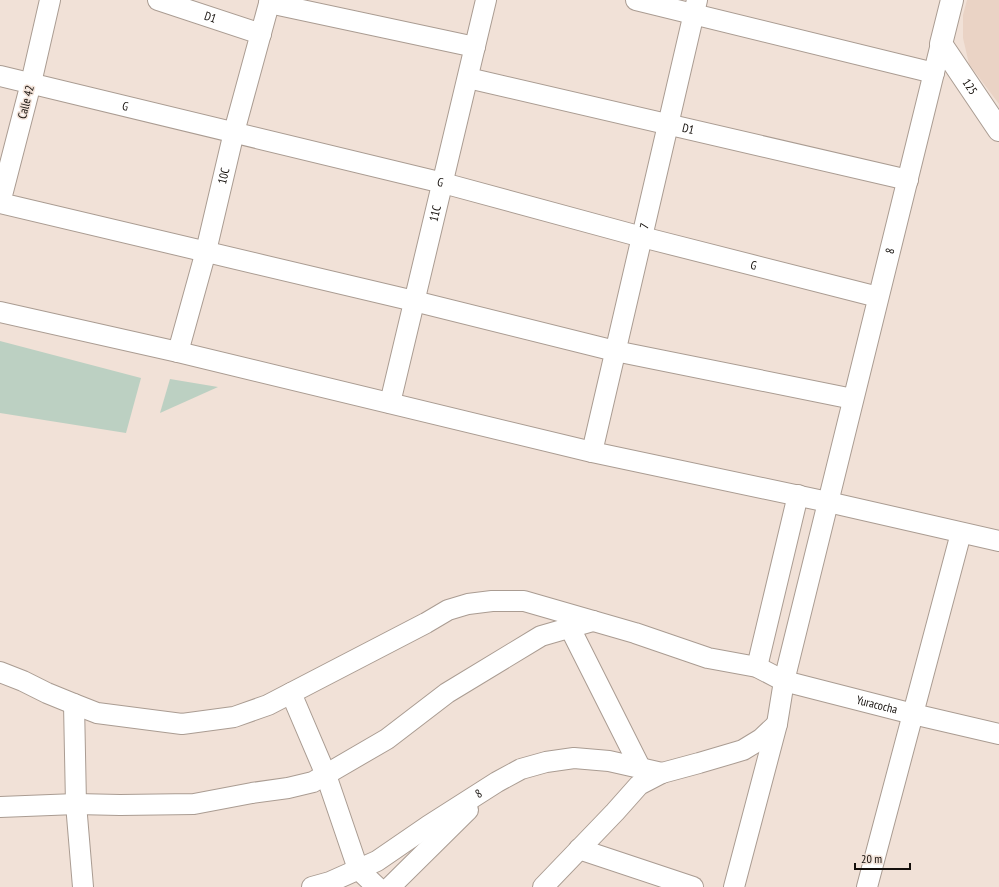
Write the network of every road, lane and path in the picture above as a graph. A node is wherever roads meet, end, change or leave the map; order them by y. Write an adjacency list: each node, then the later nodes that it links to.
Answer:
1 (50, 0): 14 (street, Calle 42)
2 (158, 0): 8 (street, D1)
3 (486, 0): 10 (street, 11C)
4 (636, 0): 7 (street)
5 (952, 0): 9 (street, 8)
6 (270, 1): 8 (street, 10C); 10 (street)
7 (696, 7): 11 (street); 15 (street, 7)
8 (261, 34): 17 (street, 10C)
9 (941, 44): 11 (street, 8); 16 (street, 125)
10 (475, 47): 13 (street, 11C)
11 (934, 73): 18 (street, 8)
12 (0, 76): 14 (street, G)
13 (468, 78): 15 (street, D1); 19 (street, 11C)
14 (31, 83): 17 (street, G); 20 (street, Calle 42)
15 (668, 124): 18 (street, D1); 21 (street, 7)
16 (999, 130)
17 (234, 132): 19 (street, G); 22 (street, 10C)
18 (908, 180): 23 (street, 8)
19 (443, 183): 21 (street, G); 24 (street, 11C)
20 (0, 203): 22 (street)
21 (642, 238): 23 (street, G); 26 (street, 7)
22 (206, 251): 24 (street); 27 (street, 10C)
23 (878, 297): 28 (street, 8)
24 (414, 301): 26 (street); 29 (street, 11C)
25 (0, 312): 27 (street)
26 (615, 351): 28 (street); 30 (street, 7)
27 (178, 352): 29 (street)
28 (853, 399): 32 (street, 8)
29 (390, 403): 30 (street)
30 (592, 452): 31 (street)
31 (798, 495): 32 (street); 37 (street)
32 (828, 502): 33 (street); 39 (street, 8)
33 (961, 533): 34 (street); 42 (street)
34 (999, 541)
35 (593, 621): 36 (street); 37 (street, Yuracocha); 40 (street, Yuracocha)
36 (570, 628): 45 (street); 47 (street)
37 (757, 667): 39 (street, Yuracocha)
38 (0, 672): 41 (street, Yuracocha)
39 (784, 681): 42 (street, Yuracocha); 43 (street, 8)
40 (291, 693): 41 (street, Yuracocha); 47 (street)
41 (74, 704): 49 (street)
42 (913, 714): 44 (street, Yuracocha); 60 (street)
43 (778, 724): 46 (street); 59 (street, 8)
44 (999, 734)
45 (641, 769): 46 (street, 8); 48 (street, 8)
46 (662, 773): 51 (street)
47 (326, 775): 49 (street); 52 (street)
48 (497, 782): 52 (street, 8); 56 (street)
49 (76, 804): 50 (street); 53 (street)
50 (0, 807)
51 (579, 849): 57 (street); 58 (street)
52 (358, 869): 54 (street, 8); 55 (street)
53 (83, 887)
54 (312, 887)
55 (377, 887)
56 (390, 887)
57 (543, 887)
58 (693, 887)
59 (734, 887)
60 (867, 887)

